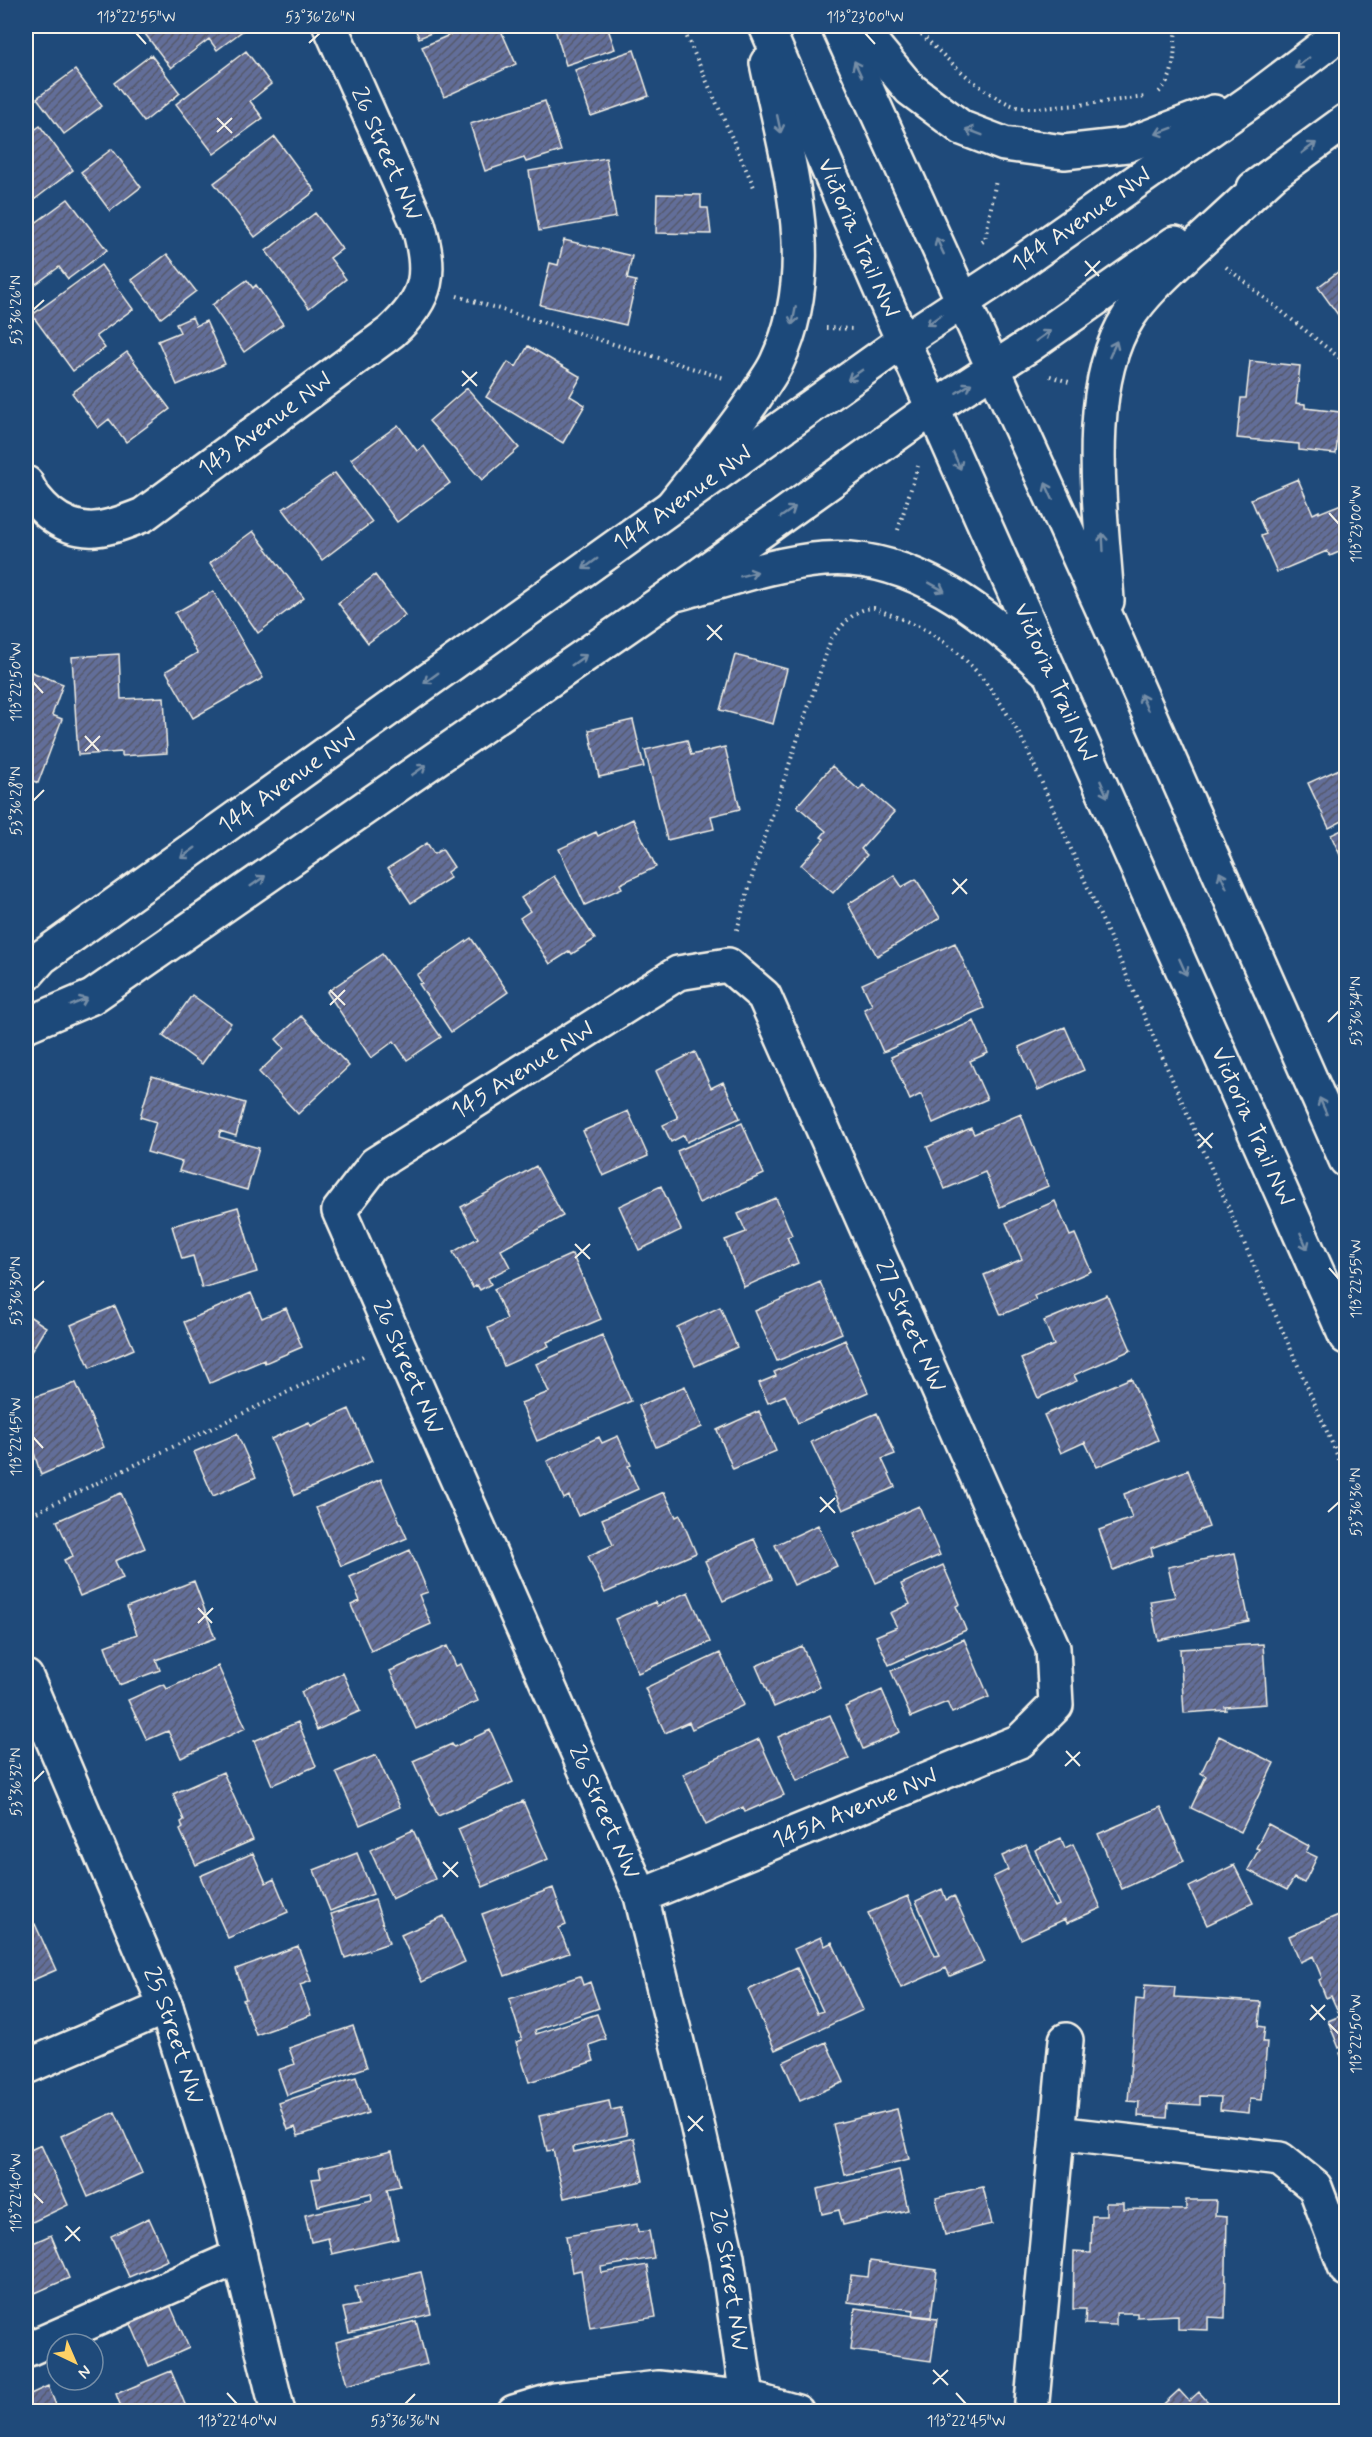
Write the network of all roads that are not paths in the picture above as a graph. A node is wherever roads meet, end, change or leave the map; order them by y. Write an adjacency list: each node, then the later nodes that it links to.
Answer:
1 (330, 26): 10 (street, 26 Street NW)
2 (759, 26): 16 (street, one-way to 16)
3 (766, 26): 12 (street, Victoria Trail NW)
4 (838, 26): 11 (street, one-way to 4)
5 (858, 26): 7 (street, one-way to 5)
6 (1347, 29): 7 (street, 144 Avenue NW, one-way to 7)
7 (1258, 96): 11 (street, 144 Avenue NW)
8 (1347, 121): 9 (street, one-way to 8)
9 (1271, 176): 13 (street, one-way to 9); 18 (street, one-way to 9)
10 (425, 286): 15 (street, 143 Avenue NW)
11 (964, 299): 12 (street, 144 Avenue NW, one-way to 12); 13 (street)
12 (903, 341): 14 (street, Victoria Trail NW); 16 (street, 144 Avenue NW, one-way to 16)
13 (995, 368): 14 (street, one-way to 13); 18 (street, one-way to 13)
14 (933, 408): 17 (street, one-way to 14); 19 (street, Victoria Trail NW, one-way to 19)
15 (26, 483)
16 (672, 506): 21 (street, 144 Avenue NW, one-way to 21)
17 (672, 595): 19 (street, one-way to 19); 22 (street, one-way to 17)
18 (1108, 621): 23 (street, one-way to 18)
19 (1055, 678): 25 (street, Victoria Trail NW, one-way to 25)
20 (728, 965): 24 (street, 145 Avenue NW); 27 (street, 27 Street NW)
21 (26, 975)
22 (26, 1025)
23 (1347, 1160)
24 (339, 1211): 28 (street, 26 Street NW)
25 (1347, 1337)
26 (26, 1677): 29 (street, 25 Street NW)
27 (1056, 1705): 28 (street, 145A Avenue NW)
28 (641, 1896): 36 (street, 26 Street NW)
29 (166, 2007): 31 (street); 33 (street, 25 Street NW)
30 (1066, 2040): 32 (street)
31 (26, 2067)
32 (1057, 2133): 34 (street); 40 (street)
33 (240, 2256): 35 (street); 37 (street, 25 Street NW)
34 (1346, 2269)
35 (26, 2350)
36 (747, 2398): 38 (street); 39 (street)
37 (278, 2412)
38 (514, 2412)
39 (797, 2412)
40 (1031, 2412)

